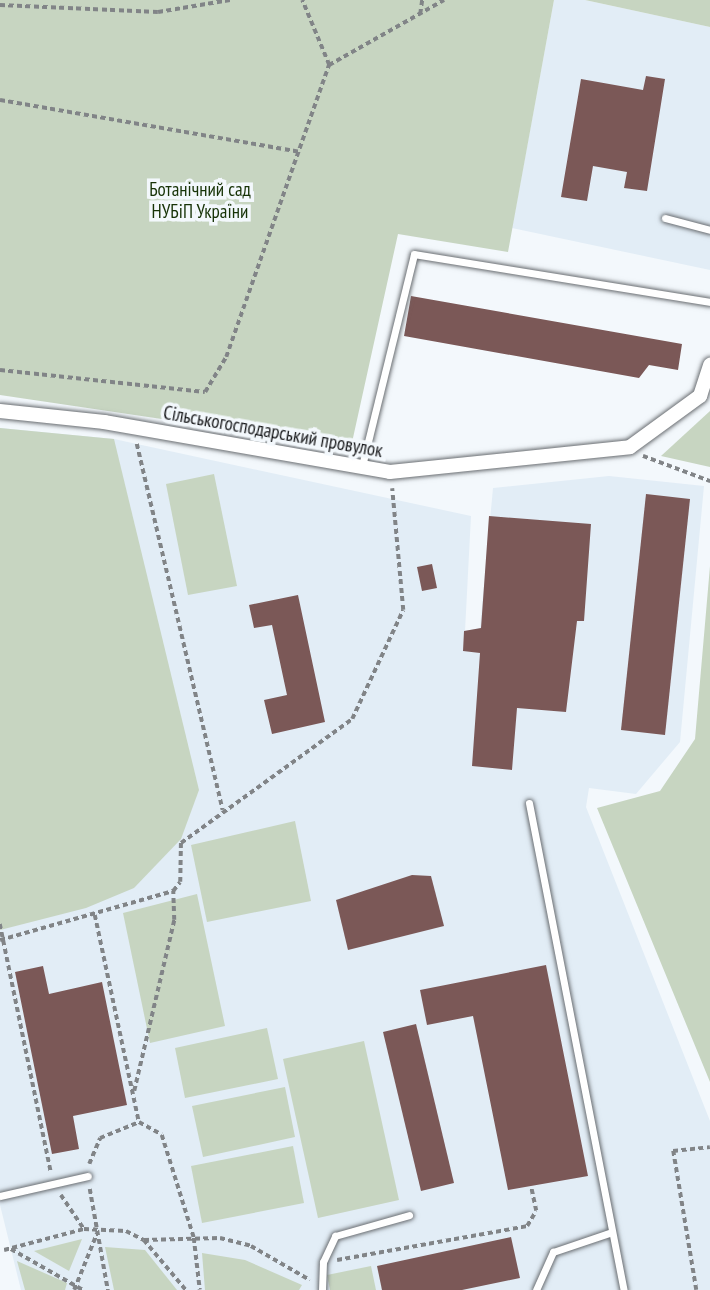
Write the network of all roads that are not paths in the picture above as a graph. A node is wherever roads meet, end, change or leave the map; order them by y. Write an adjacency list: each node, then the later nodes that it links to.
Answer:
1 (665, 218): 2 (lane)
2 (710, 230)
3 (710, 302): 6 (lane)
4 (710, 365): 6 (street, Сільськогосподарський провулок)
5 (0, 411): 6 (street, Сільськогосподарський провулок)
6 (362, 466)
7 (529, 803): 11 (lane)
8 (88, 1176): 9 (lane)
9 (0, 1196)
10 (409, 1215): 12 (lane)
11 (612, 1232): 13 (lane); 14 (lane)
12 (322, 1290)
13 (536, 1290)
14 (624, 1290)

